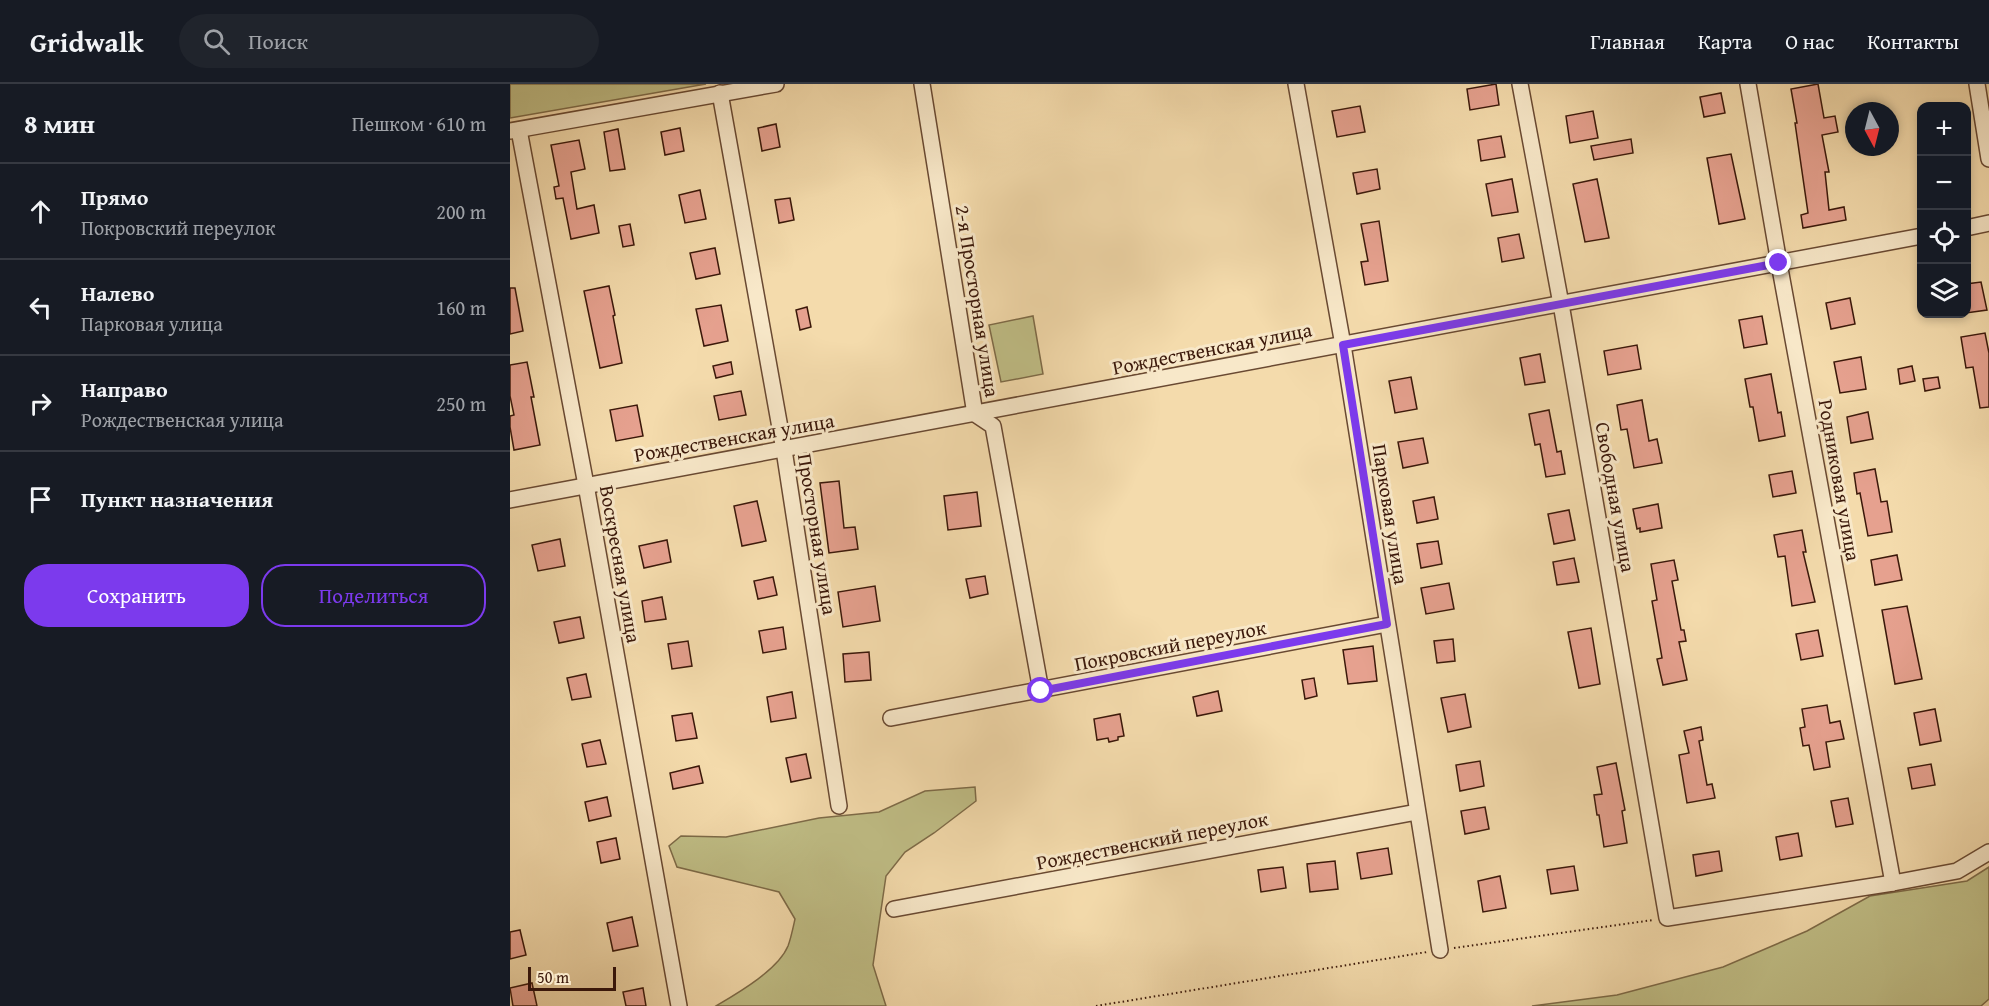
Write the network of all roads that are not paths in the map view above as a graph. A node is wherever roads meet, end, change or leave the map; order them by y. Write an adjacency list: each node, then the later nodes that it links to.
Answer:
1 (776, 84): 7 (street)
2 (922, 84): 16 (street, 2-я Просторная улица)
3 (1296, 84): 15 (street, Парковая улица)
4 (1520, 84): 14 (street, Свободная улица)
5 (1748, 84): 13 (street, Родниковая улица)
6 (1977, 84): 9 (street)
7 (720, 93): 8 (street); 17 (street, Просторная улица)
8 (515, 130): 18 (street, Воскресная улица)
9 (1989, 159)
10 (1989, 223): 11 (street)
11 (1971, 227)
12 (1917, 237): 13 (street, Рождественская улица)
13 (1779, 263): 14 (street, Рождественская улица); 26 (street, Родниковая улица)
14 (1561, 304): 15 (street, Рождественская улица); 26 (street, Свободная улица)
15 (1343, 345): 16 (street, Рождественская улица); 20 (street, Парковая улица)
16 (975, 414): 17 (street, Рождественская улица); 21 (street, 2-я Просторная улица)
17 (784, 450): 18 (street, Рождественская улица); 23 (street, Просторная улица)
18 (586, 485): 19 (street, Рождественская улица); 29 (street, Воскресная улица)
19 (510, 500)
20 (1387, 624): 21 (street, Покровский переулок); 24 (street, Парковая улица)
21 (1041, 691): 22 (street, Покровский переулок)
22 (891, 718)
23 (839, 806)
24 (1417, 812): 27 (street, Рождественский переулок); 28 (street, Парковая улица)
25 (1989, 852): 26 (street)
26 (1893, 883)
27 (894, 909)
28 (1440, 950)
29 (679, 1006)

